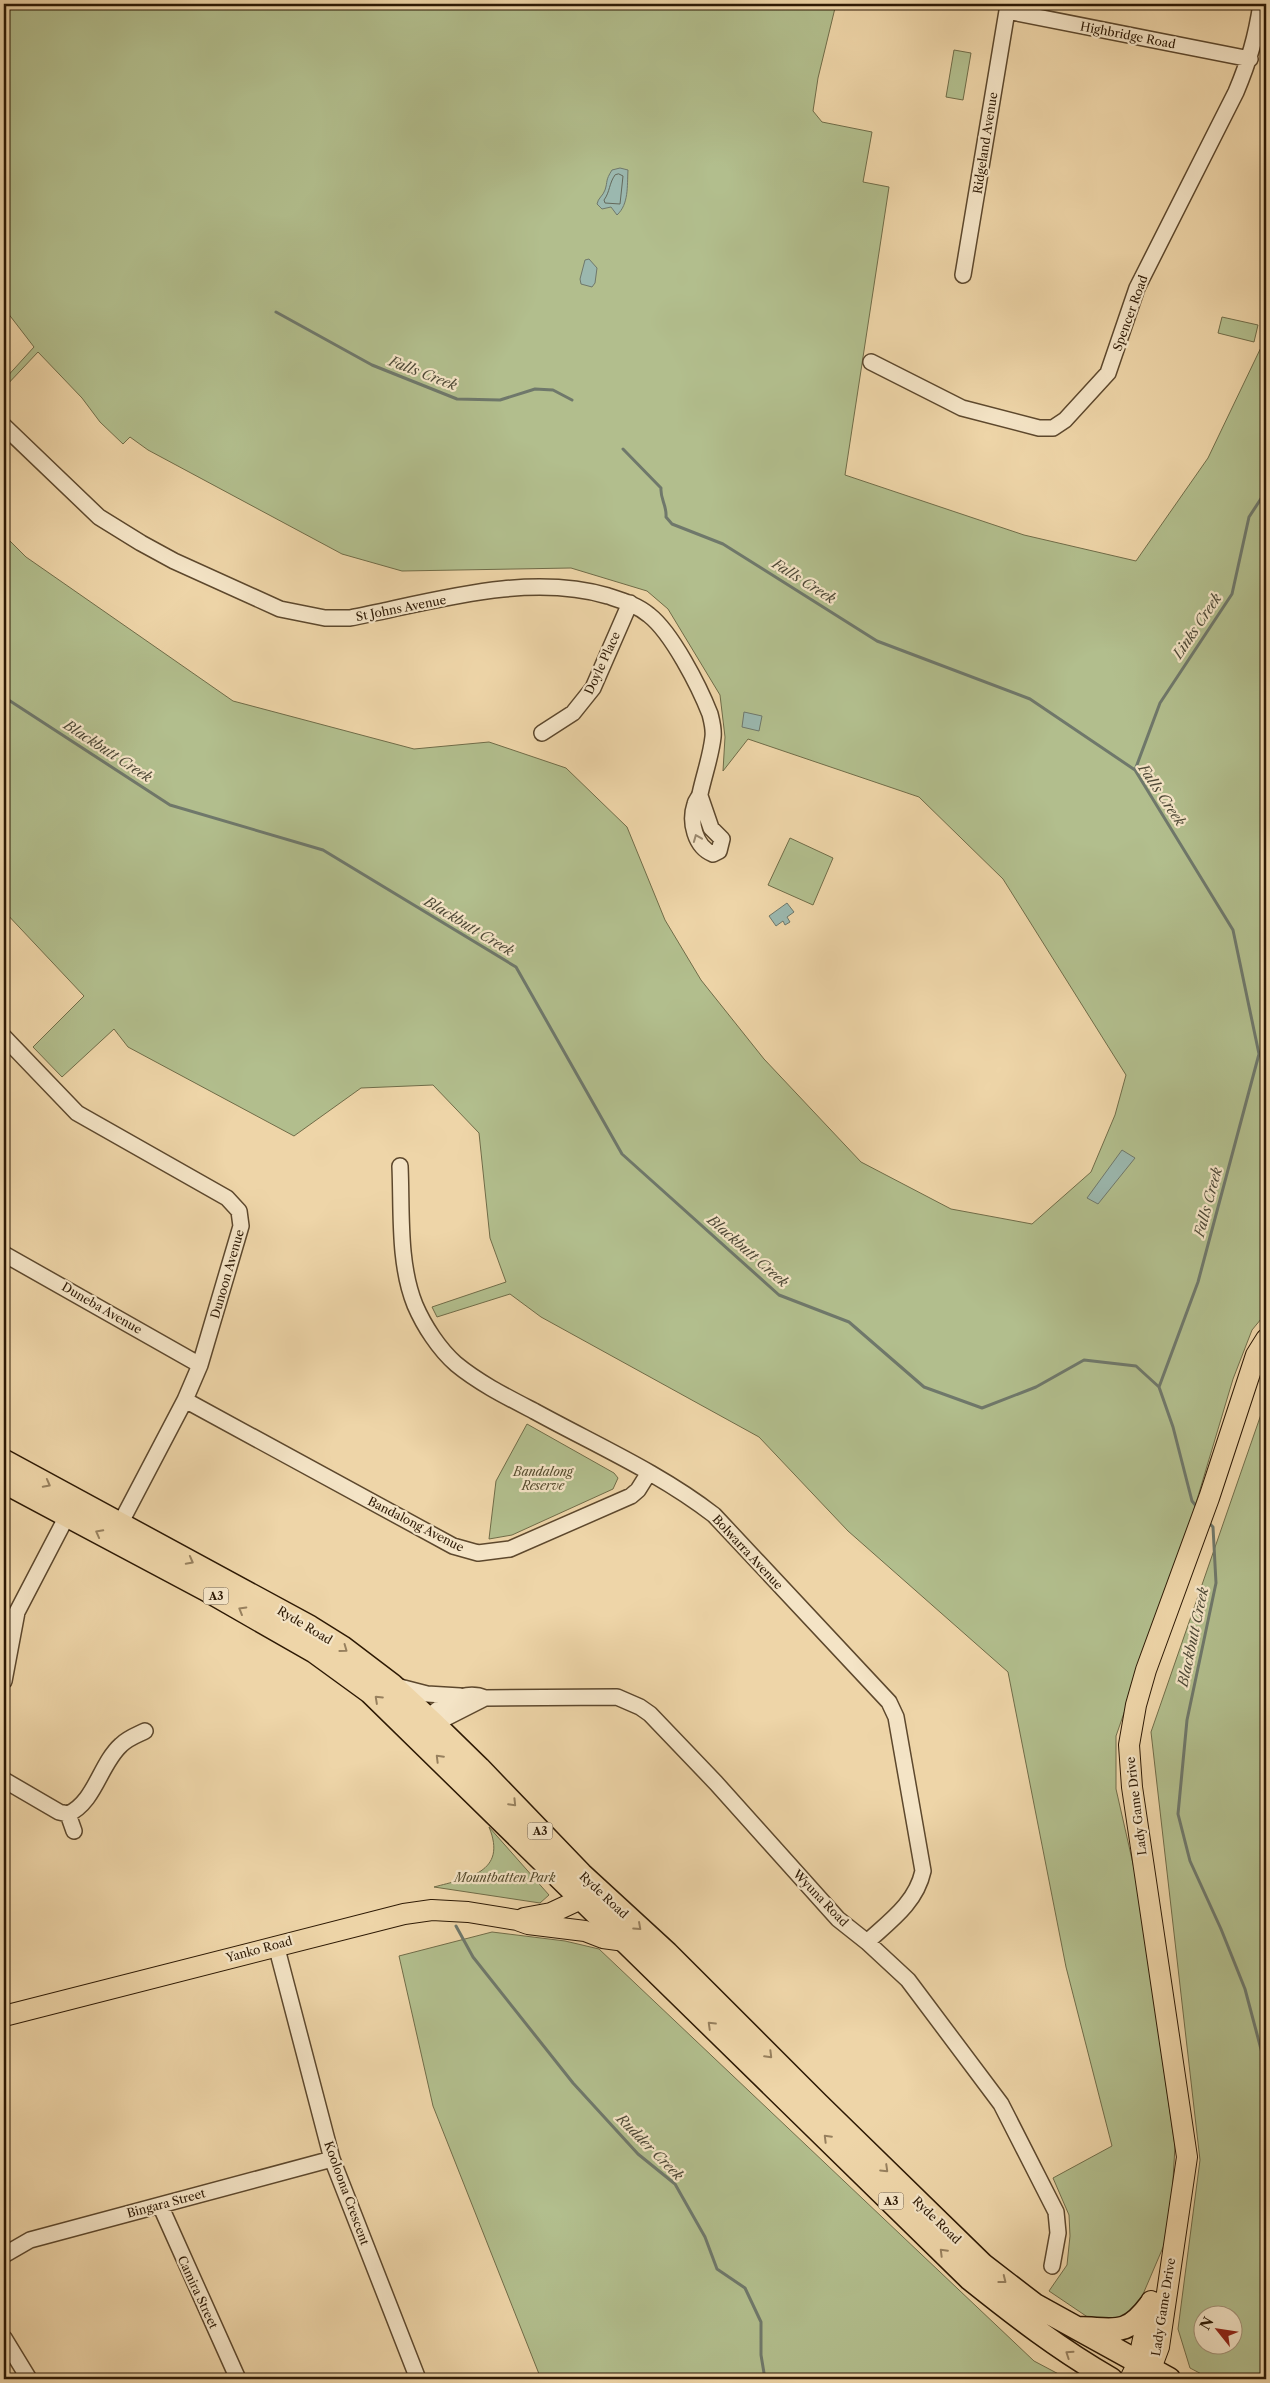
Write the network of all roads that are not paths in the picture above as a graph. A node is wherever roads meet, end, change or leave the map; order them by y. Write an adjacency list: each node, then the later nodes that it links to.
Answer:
1 (1261, 4): 3 (street, Spencer Road)
2 (1007, 11): 3 (street, Highbridge Road); 4 (street, Ridgeland Avenue)
3 (1250, 59): 5 (street, Spencer Road)
4 (963, 275)
5 (871, 362)
6 (4, 426): 7 (street, St Johns Avenue)
7 (630, 603): 8 (street, Doyle Place); 9 (street, St Johns Avenue)
8 (542, 733)
9 (700, 796)
10 (4, 1037): 14 (street, Dunoon Avenue)
11 (400, 1166): 17 (street, Bolwarra Avenue)
12 (4, 1254): 14 (street, Duneba Avenue)
13 (1266, 1339): 39 (main road, Lady Game Drive)
14 (200, 1364): 15 (street, Dunoon Avenue)
15 (185, 1400): 17 (street, Bandalong Avenue); 20 (street, Dunoon Avenue)
16 (4, 1461): 20 (highway, Ryde Road / A3, one-way to 20)
17 (648, 1474): 34 (street, Bolwarra Avenue)
18 (4, 1482): 19 (highway, Ryde Road / A3)
19 (67, 1516): 21 (street); 25 (highway, Ryde Road / A3, one-way to 19)
20 (120, 1524): 22 (highway, Ryde Road / A3, one-way to 22)
21 (4, 1681)
22 (392, 1686): 23 (street, Wyuna Road); 25 (highway, Ryde Road / A3)
23 (460, 1696): 24 (street, Wyuna Road); 25 (street)
24 (485, 1698): 25 (street, Wyuna Road); 34 (street, Wyuna Road)
25 (425, 1725): 30 (highway, Ryde Road / A3)
26 (145, 1732): 28 (street)
27 (4, 1780): 28 (street)
28 (68, 1814): 29 (street)
29 (74, 1831)
30 (590, 1900): 31 (main road, Yanko Road); 32 (main road); 33 (highway, Ryde Road / A3); 43 (highway, Ryde Road / A3, one-way to 43)
31 (517, 1920): 32 (main road, Yanko Road); 35 (main road, Yanko Road)
32 (546, 1927): 33 (main road, Yanko Road)
33 (625, 1941): 49 (highway, Ryde Road / A3, one-way to 33)
34 (867, 1942): 41 (street, Wyuna Road)
35 (276, 1945): 36 (main road, Yanko Road); 37 (street, Kooloona Crescent)
36 (4, 2016)
37 (332, 2159): 38 (street, Bingara Street); 48 (street, Kooloona Crescent)
38 (160, 2205): 40 (street, Bingara Street); 47 (street, Camira Street)
39 (1174, 2233): 42 (main road, Lady Game Drive); 45 (main road, Lady Game Drive)
40 (4, 2255)
41 (1052, 2266)
42 (1150, 2305): 43 (highway); 45 (main road, Lady Game Drive)
43 (1074, 2328): 45 (highway, Ryde Road / A3)
44 (4, 2338): 46 (street)
45 (1147, 2374)
46 (30, 2379)
47 (238, 2379)
48 (418, 2379)
49 (1111, 2379)

